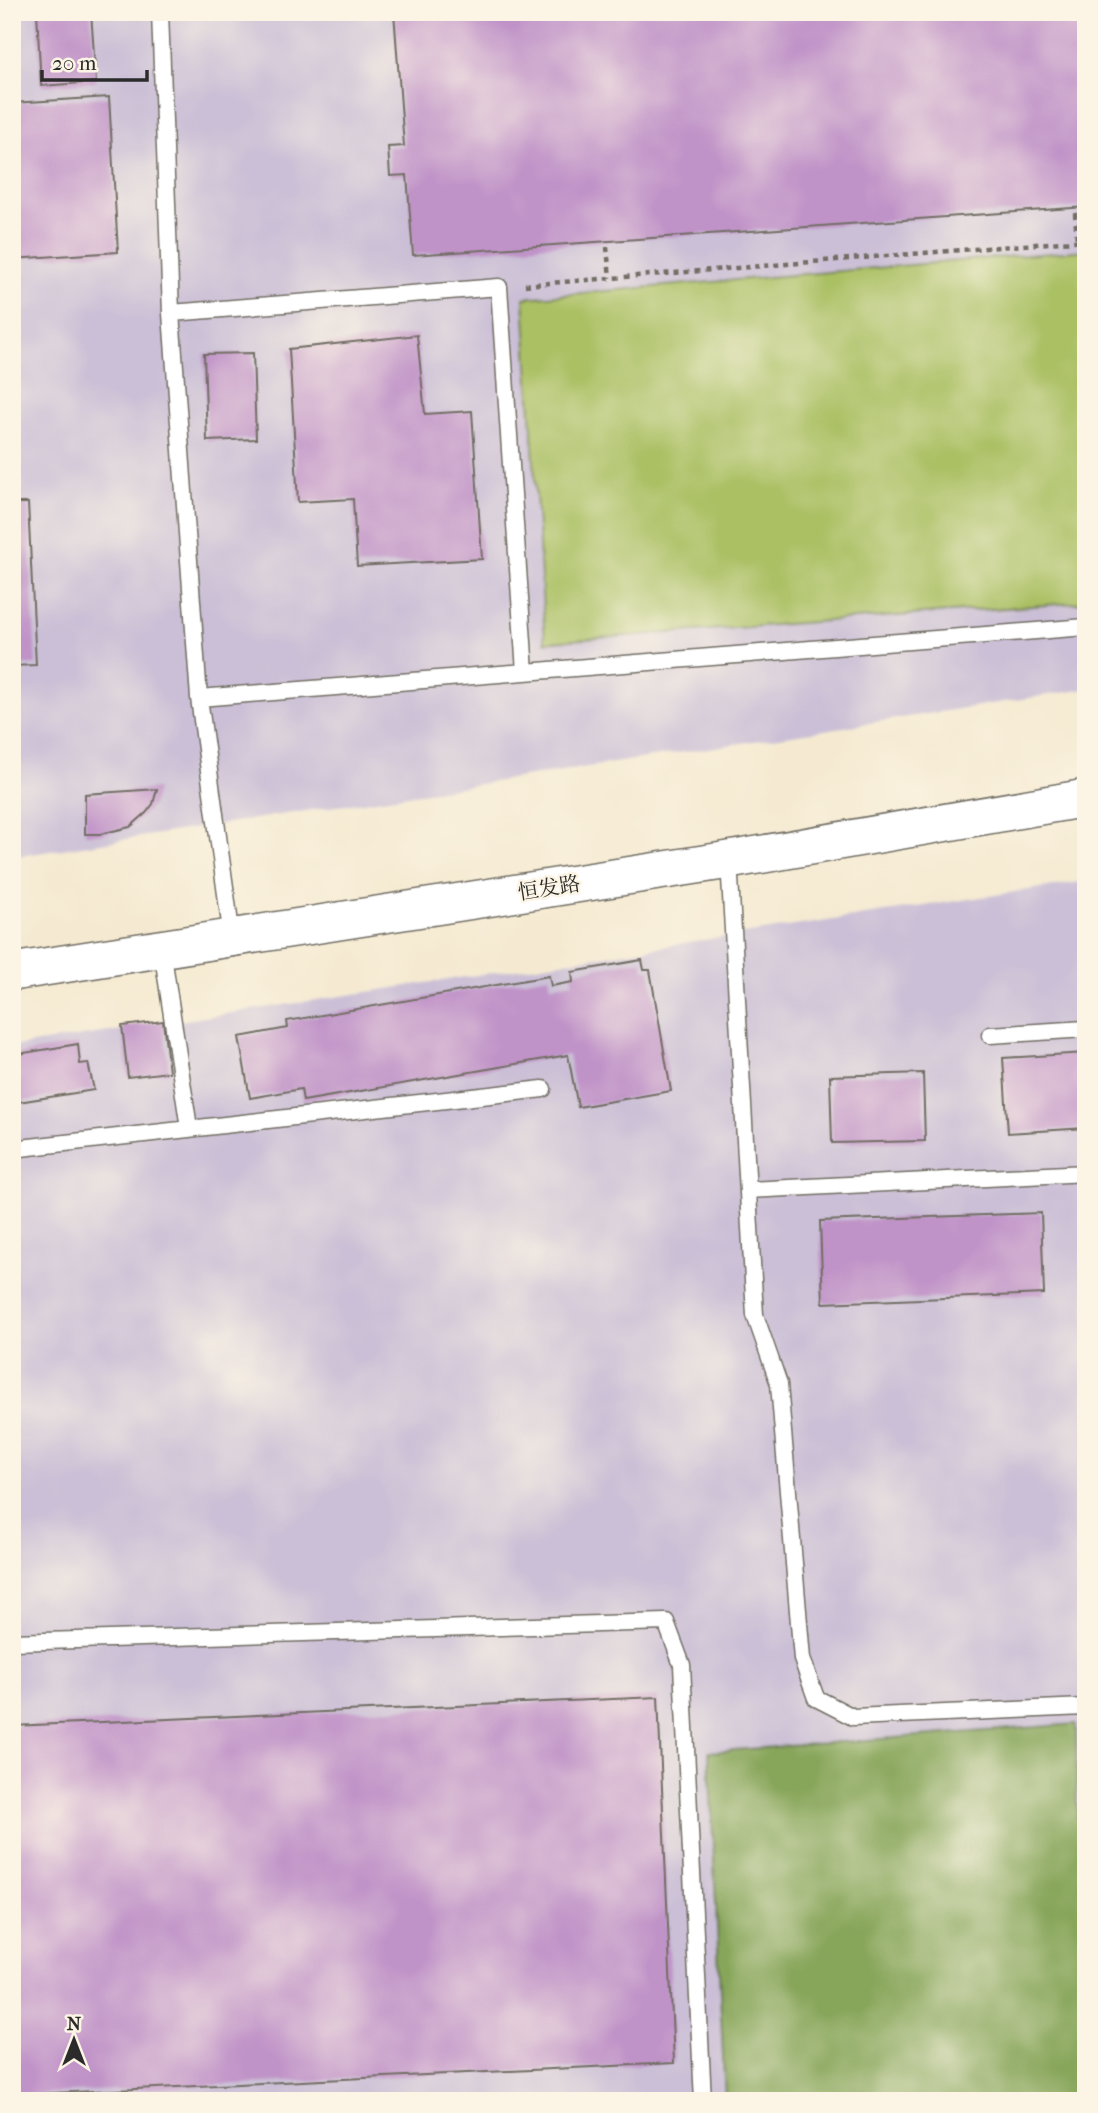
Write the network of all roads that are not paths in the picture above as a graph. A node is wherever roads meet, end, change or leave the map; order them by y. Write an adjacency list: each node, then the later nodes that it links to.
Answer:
1 (160, 12): 2 (lane)
2 (171, 313): 4 (lane); 5 (lane)
3 (1086, 627): 4 (lane)
4 (524, 672): 5 (lane)
5 (199, 698): 8 (lane)
6 (1086, 798): 7 (street, 恒发路)
7 (729, 860): 8 (street, 恒发路); 17 (lane)
8 (232, 937): 9 (street, 恒发路)
9 (162, 949): 10 (street, 恒发路); 14 (lane)
10 (12, 972)
11 (1086, 1029): 12 (lane)
12 (990, 1035)
13 (543, 1089): 14 (lane)
14 (189, 1128): 15 (lane)
15 (12, 1149)
16 (1086, 1173): 17 (lane)
17 (748, 1190): 19 (lane)
18 (12, 1642): 20 (lane)
19 (1086, 1707)
20 (703, 2101)

